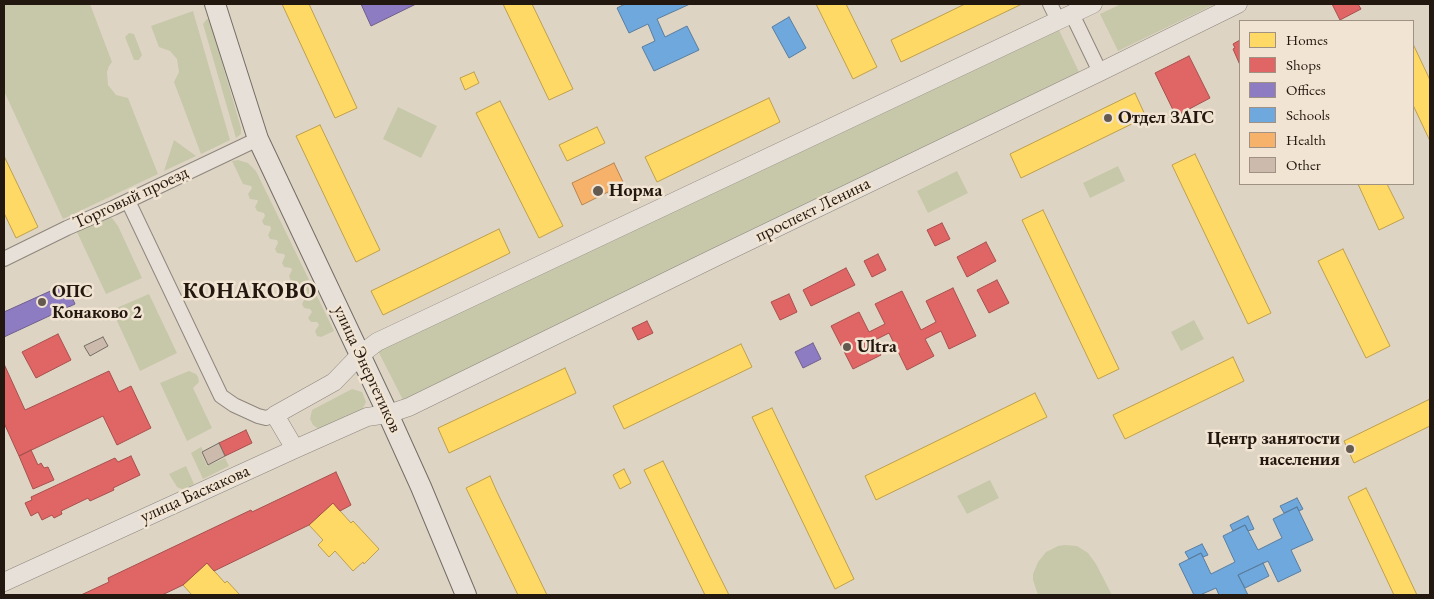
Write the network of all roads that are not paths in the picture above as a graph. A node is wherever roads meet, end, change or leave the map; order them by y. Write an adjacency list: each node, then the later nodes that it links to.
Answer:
1 (215, 4): 7 (main road, улица Энергетиков)
2 (1050, 4): 5 (street)
3 (1093, 4): 5 (street)
4 (1238, 4): 6 (street, проспект Ленина)
5 (1065, 17): 6 (street); 10 (street)
6 (1100, 72): 11 (street, проспект Ленина)
7 (258, 139): 8 (street, Торговый проезд); 10 (main road, улица Энергетиков)
8 (128, 200): 9 (street, Торговый проезд); 12 (street)
9 (4, 259)
10 (360, 355): 11 (main road, улица Энергетиков); 12 (street)
11 (388, 414): 13 (street, улица Баскакова); 15 (main road, улица Энергетиков)
12 (275, 415): 13 (street)
13 (295, 448): 14 (street, улица Баскакова)
14 (4, 582)
15 (466, 595)

